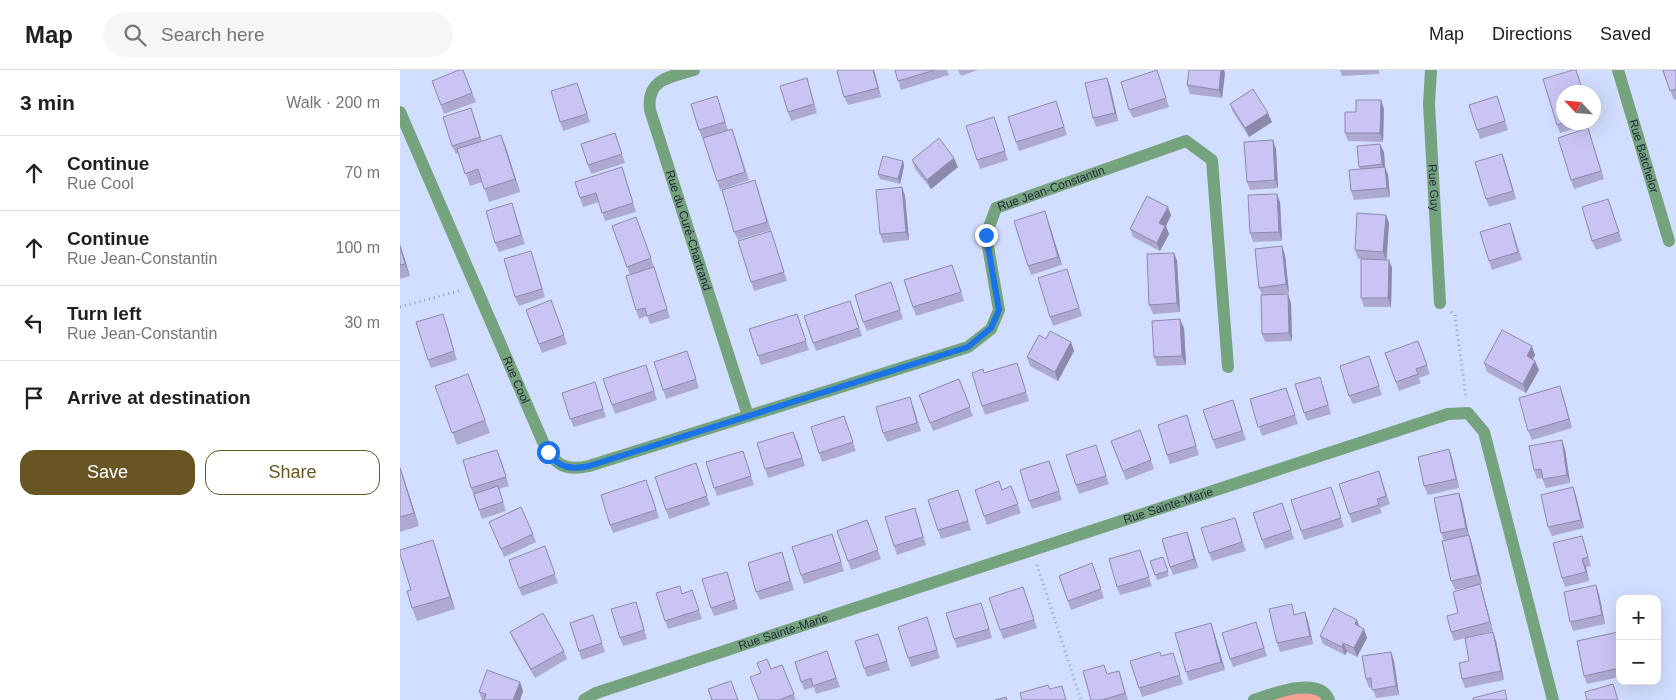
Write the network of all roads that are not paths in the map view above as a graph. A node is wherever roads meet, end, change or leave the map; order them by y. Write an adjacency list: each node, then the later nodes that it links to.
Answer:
1 (694, 70): 8 (street, Rue du Curé-Chartrand)
2 (1431, 70): 6 (street, Rue Guy)
3 (1618, 70): 5 (street, Rue Batchelor)
4 (400, 112): 8 (street, Rue Cool)
5 (1669, 241)
6 (1440, 303)
7 (1228, 367): 8 (street, Rue Jean-Constantin)
8 (748, 416)
9 (584, 700): 12 (street, Rue Sainte-Marie)
10 (1254, 700): 11 (street)
11 (1329, 700)
12 (1553, 700)

